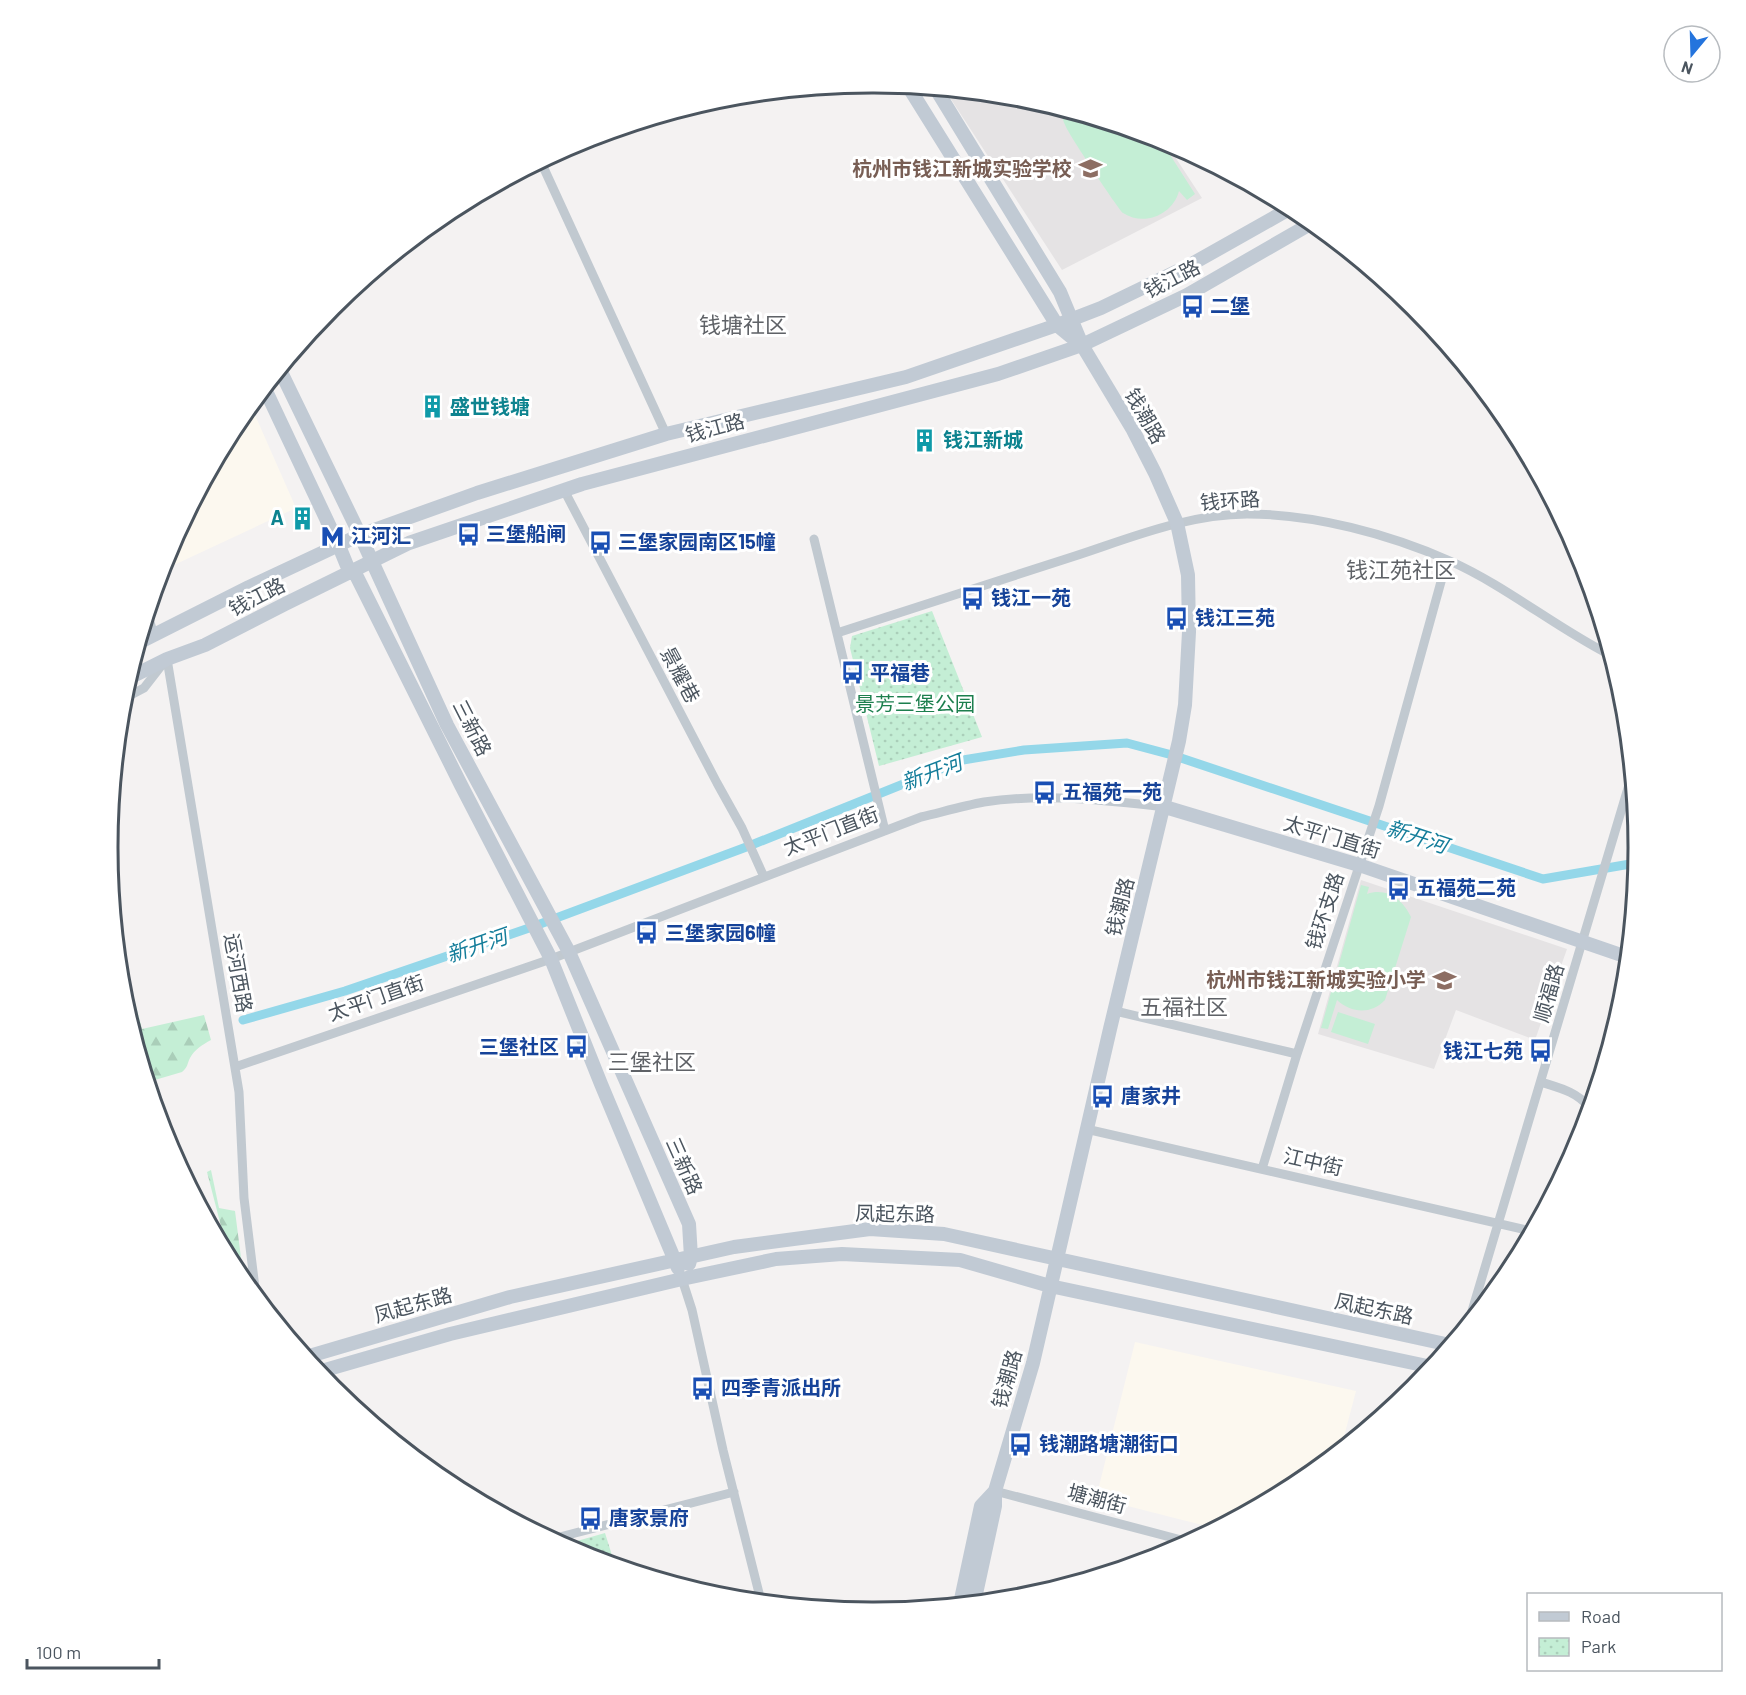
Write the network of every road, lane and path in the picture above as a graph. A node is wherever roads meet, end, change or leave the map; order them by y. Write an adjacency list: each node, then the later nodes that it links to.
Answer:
1 (913, 95): 7 (main road, 钱潮路)
2 (941, 97): 6 (main road, 钱潮路)
3 (544, 169): 11 (street)
4 (1281, 213): 6 (main road, 钱江路)
5 (1303, 228): 8 (main road, 钱江路)
6 (1071, 319): 7 (main road, 钱江路); 8 (main road, 钱潮路)
7 (1057, 325): 8 (main road, 钱潮路); 11 (main road, 钱江路)
8 (1082, 345): 12 (main road, 钱江路); 13 (main road, 钱潮路)
9 (283, 377): 14 (main road, 三新路)
10 (269, 396): 16 (main road, 三新路)
11 (666, 434): 14 (main road, 钱江路)
12 (564, 490): 18 (main road, 钱江路); 32 (street, 景耀巷)
13 (1177, 523): 17 (street, 钱环路); 21 (street, 钱环路); 29 (main road, 钱潮路)
14 (360, 535): 16 (main road, 钱江路); 18 (main road, 三新路)
15 (814, 539): 21 (street)
16 (339, 546): 19 (main road, 三新路); 22 (main road, 钱江路)
17 (1447, 560): 24 (street, 钱环路); 31 (street, 钱环支路)
18 (372, 562): 19 (main road, 钱江路); 34 (main road, 三新路)
19 (352, 572): 25 (main road, 钱江路); 36 (main road, 三新路)
20 (152, 628): 22 (street)
21 (837, 633): 30 (street)
22 (154, 636): 23 (main road, 钱江路)
23 (148, 638)
24 (1601, 650)
25 (167, 659): 26 (main road, 钱江路); 27 (street); 39 (street, 运河西路)
26 (139, 673)
27 (135, 693)
28 (1626, 796): 33 (street, 顺福路)
29 (1165, 807): 30 (street, 太平门直街); 31 (main road, 太平门直街); 37 (main road, 钱潮路)
30 (885, 831): 32 (street, 太平门直街)
31 (1359, 865): 33 (main road, 太平门直街); 38 (street, 钱环支路)
32 (764, 876): 34 (street, 太平门直街)
33 (1582, 942): 35 (main road, 太平门直街); 40 (street, 顺福路)
34 (569, 952): 36 (street, 太平门直街); 46 (main road, 三新路)
35 (1620, 955)
36 (551, 959): 39 (street, 太平门直街); 48 (main road, 三新路)
37 (1115, 1011): 38 (street); 42 (main road, 钱潮路)
38 (1297, 1054): 43 (street, 钱环支路)
39 (235, 1067): 49 (street, 运河西路)
40 (1541, 1082): 41 (street); 44 (street, 顺福路)
41 (1583, 1100)
42 (1086, 1129): 43 (street, 江中街); 47 (main road, 钱潮路)
43 (1262, 1169): 44 (street, 江中街)
44 (1499, 1224): 45 (street, 江中街); 52 (street, 顺福路)
45 (1523, 1229)
46 (692, 1257): 47 (main road, 凤起东路); 48 (main road, 凤起东路); 50 (main road, 三新路)
47 (1057, 1260): 51 (main road, 钱潮路); 53 (main road, 凤起东路)
48 (676, 1261): 50 (main road, 三新路); 54 (main road, 凤起东路)
49 (254, 1278)
50 (682, 1279): 51 (main road, 凤起东路); 56 (main road, 凤起东路); 58 (street)
51 (1050, 1286): 55 (main road, 凤起东路); 57 (main road, 钱潮路)
52 (1474, 1304)
53 (1442, 1343)
54 (315, 1354)
55 (1422, 1365)
56 (328, 1369)
57 (995, 1491): 60 (street, 塘潮街); 62 (main road, 钱潮路); 63 (main road, 钱潮路)
58 (734, 1492): 59 (street); 61 (street)
59 (564, 1536)
60 (1176, 1539)
61 (759, 1593)
62 (975, 1595)
63 (962, 1597)

